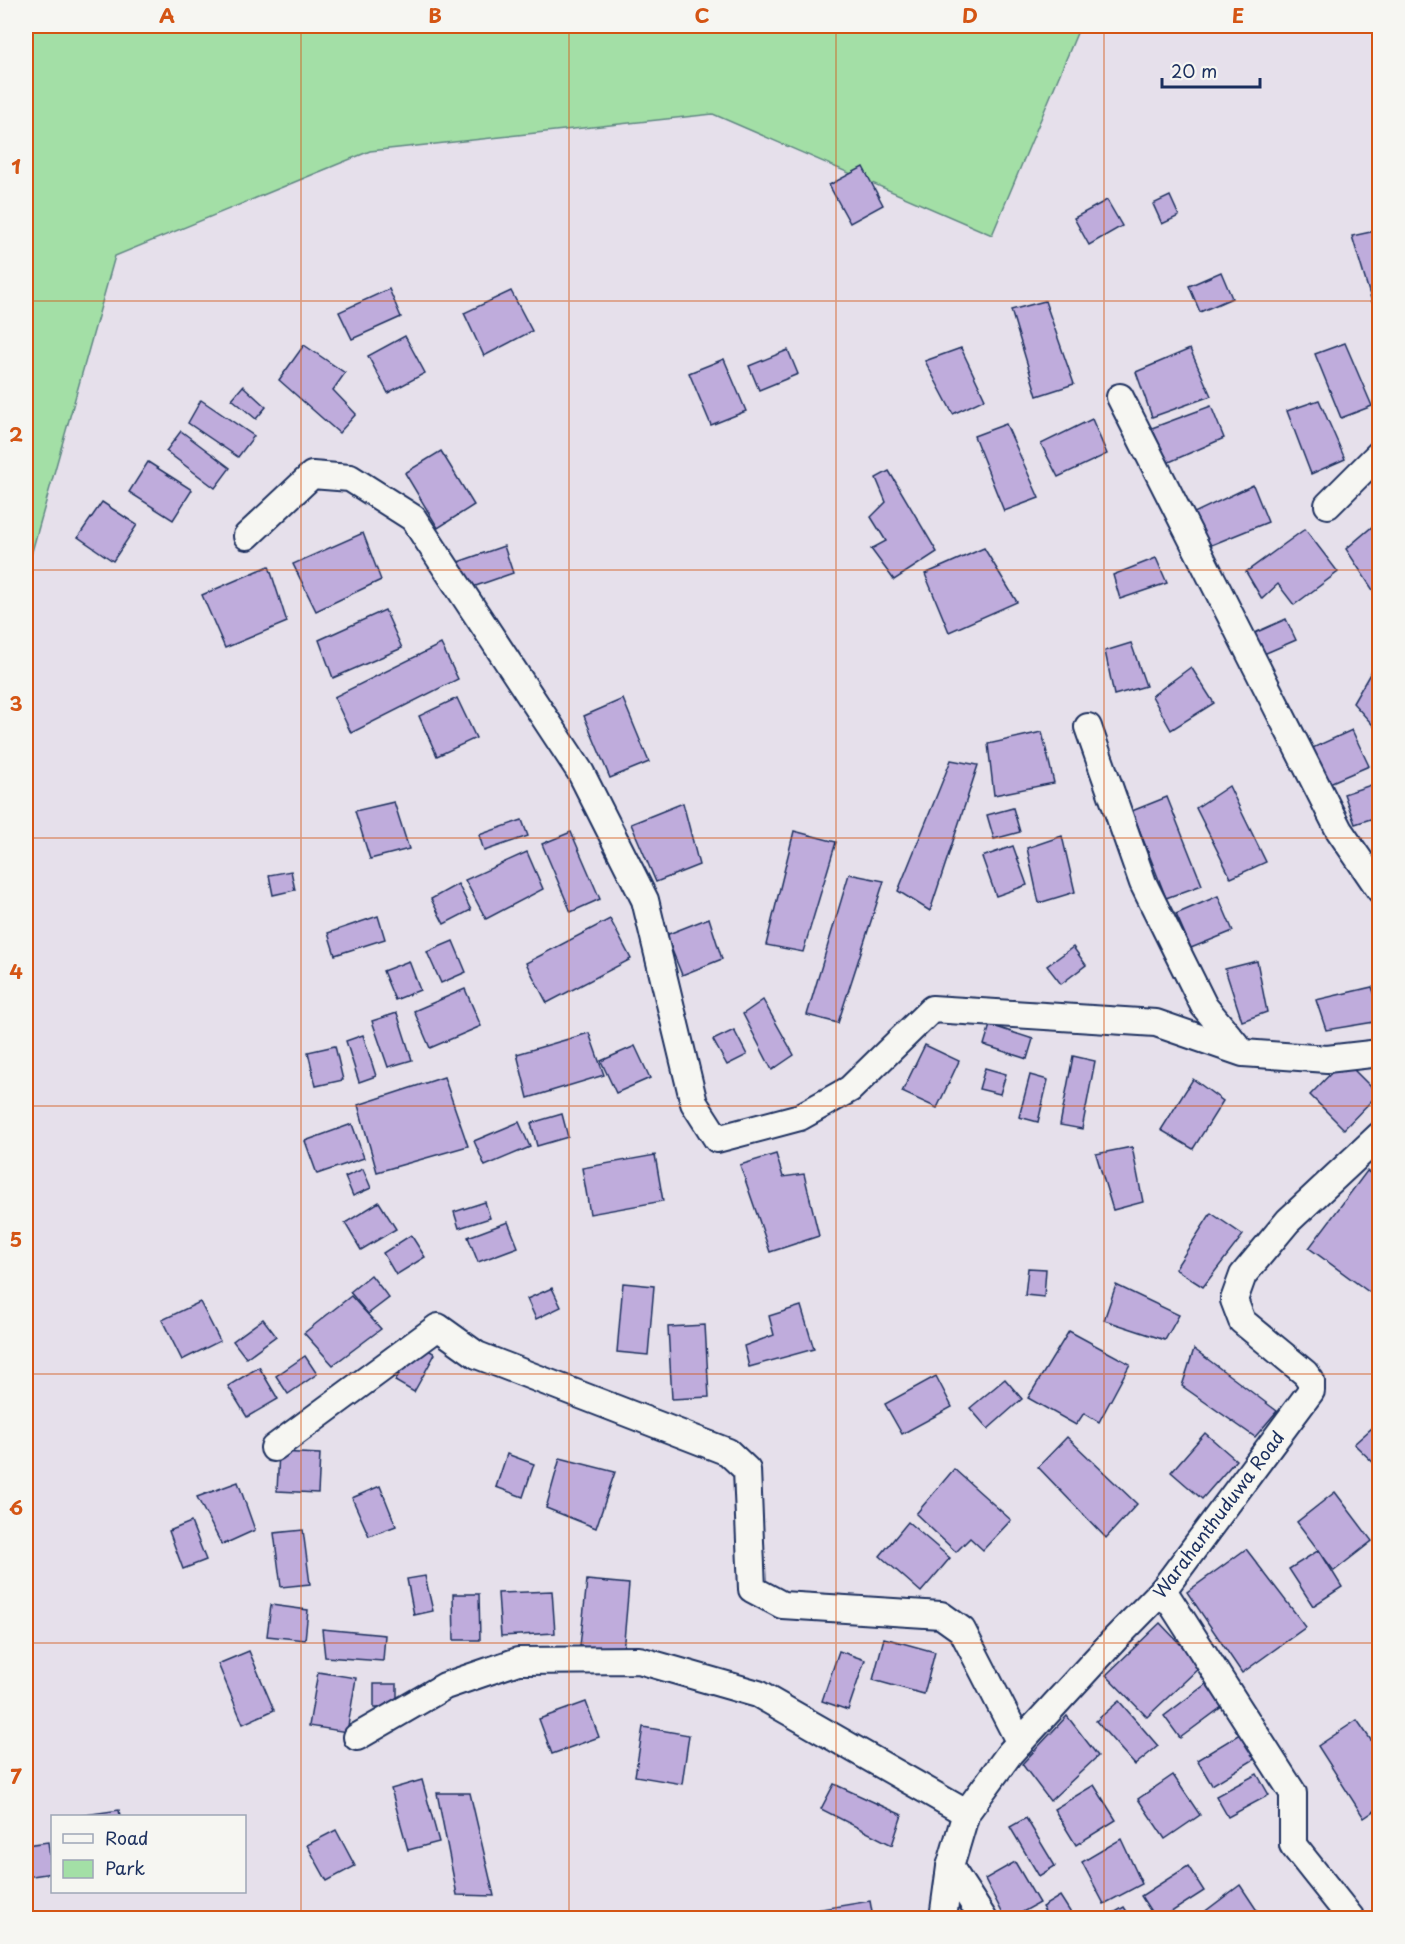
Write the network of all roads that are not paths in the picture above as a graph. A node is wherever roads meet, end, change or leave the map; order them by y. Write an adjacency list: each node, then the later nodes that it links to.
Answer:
1 (1120, 397): 6 (street)
2 (1380, 453): 3 (street)
3 (1328, 505)
4 (247, 536): 7 (street)
5 (1088, 727): 7 (street)
6 (1380, 890)
7 (1243, 1053): 8 (street)
8 (1380, 1053)
9 (1380, 1135): 11 (street, Warahanthuduwa Road)
10 (274, 1448): 13 (street)
11 (1163, 1590): 13 (street, Warahanthuduwa Road); 18 (street)
12 (357, 1737): 14 (street)
13 (1020, 1743): 14 (street, Warahanthuduwa Road)
14 (966, 1813): 15 (street, Warahanthuduwa Road)
15 (950, 1867): 16 (street, Warahanthuduwa Road); 17 (street)
16 (943, 1918)
17 (983, 1918)
18 (1351, 1918)

